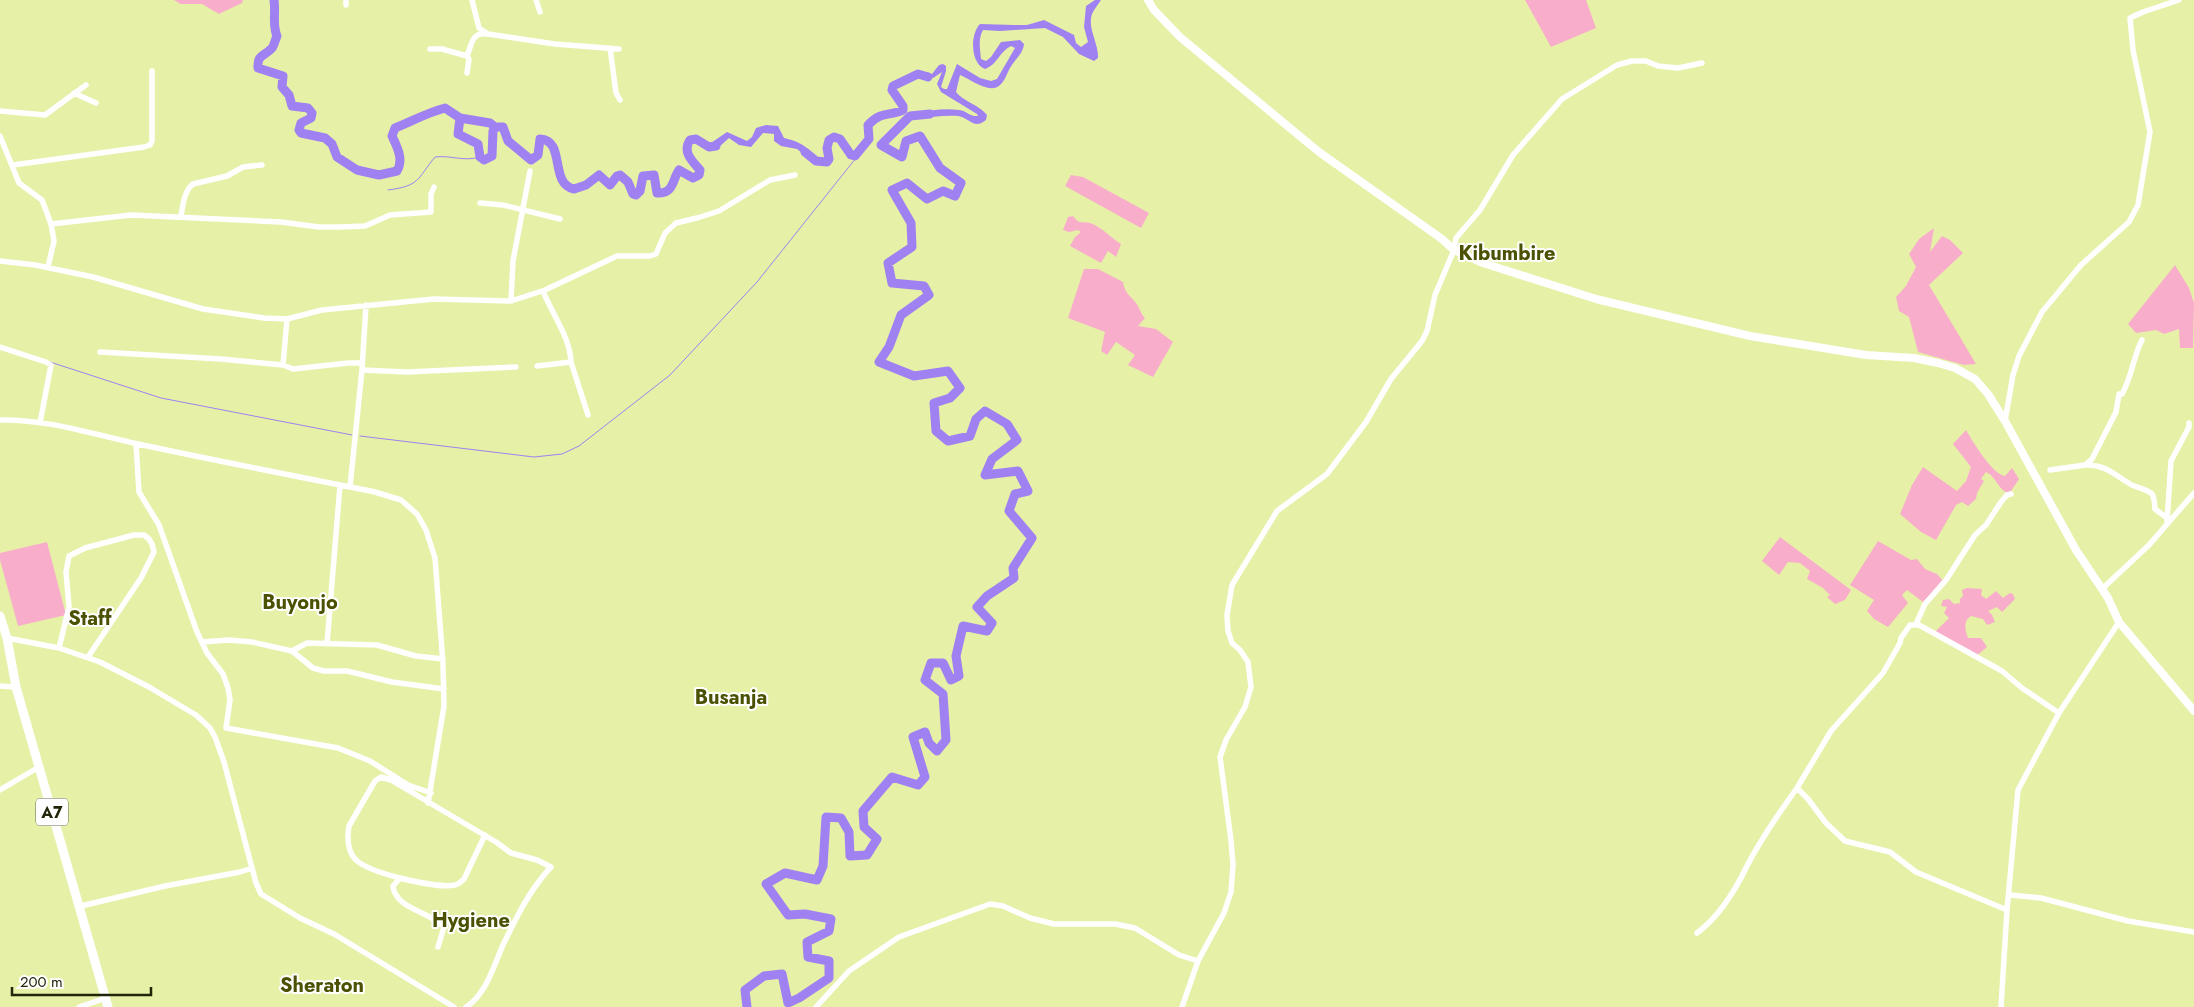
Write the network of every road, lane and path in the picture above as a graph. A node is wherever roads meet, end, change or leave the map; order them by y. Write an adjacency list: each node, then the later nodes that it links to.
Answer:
1 (472, 0): 6 (street)
2 (536, 0): 5 (street)
3 (1148, 0): 30 (street)
4 (2179, 0): 47 (street)
5 (540, 12)
6 (488, 34): 7 (street); 10 (street)
7 (610, 48): 9 (street); 16 (street)
8 (430, 49): 10 (street)
9 (619, 49)
10 (467, 56): 13 (street)
11 (1702, 63): 30 (street)
12 (152, 71): 20 (street)
13 (467, 73)
14 (86, 85): 15 (street)
15 (74, 93): 17 (street); 18 (street)
16 (620, 100)
17 (96, 103)
18 (0, 111)
19 (0, 136): 20 (street)
20 (13, 165): 29 (street)
21 (262, 165): 27 (street)
22 (530, 171): 26 (street)
23 (795, 176): 33 (street)
24 (434, 187): 27 (street)
25 (480, 203): 26 (street)
26 (524, 210): 28 (street); 34 (street)
27 (181, 216): 29 (street)
28 (560, 219)
29 (51, 224): 32 (street)
30 (1454, 250): 47 (street); 88 (street)
31 (0, 261): 32 (street)
32 (48, 267): 36 (street)
33 (543, 291): 34 (street); 40 (street)
34 (511, 301): 35 (street)
35 (366, 305): 36 (street); 43 (street)
36 (287, 319): 41 (street)
37 (2142, 340): 51 (street)
38 (0, 347): 48 (street)
39 (100, 352): 41 (street)
40 (571, 362): 42 (street); 45 (street)
41 (283, 365): 43 (street)
42 (537, 366)
43 (362, 367): 44 (street); 54 (street)
44 (516, 367)
45 (588, 415)
46 (0, 420): 48 (street)
47 (2005, 421): 58 (street)
48 (40, 423): 50 (street)
49 (2189, 423): 57 (street)
50 (136, 444): 53 (street); 63 (street)
51 (2085, 465): 52 (street); 57 (street)
52 (2050, 470)
53 (340, 485): 54 (street); 64 (street)
54 (350, 487): 68 (street)
55 (2194, 493): 57 (street)
56 (2012, 494): 61 (street)
57 (2167, 521): 58 (street)
58 (2102, 589): 60 (street)
59 (0, 616): 62 (main road, A7)
60 (2119, 622): 72 (street); 73 (street)
61 (1916, 624): 73 (street); 75 (street)
62 (7, 638): 65 (street); 70 (main road, A7)
63 (202, 642): 66 (street); 77 (street)
64 (327, 644): 66 (street); 68 (street)
65 (59, 648): 67 (street); 67 (street)
66 (292, 651): 71 (street)
67 (88, 657): 80 (street)
68 (443, 659): 71 (street)
69 (0, 686): 70 (street)
70 (16, 687): 74 (main road, A7)
71 (444, 689): 77 (street)
72 (2194, 711)
73 (2059, 713): 82 (street)
74 (40, 767): 76 (street); 83 (main road, A7)
75 (1797, 788): 84 (street); 85 (street)
76 (0, 790)
77 (430, 793): 78 (street)
78 (428, 803): 79 (street); 81 (street)
79 (485, 835): 81 (street); 93 (street)
80 (252, 868): 83 (street); 92 (street)
81 (400, 878): 87 (street)
82 (2010, 895): 84 (street); 86 (street)
83 (80, 906): 89 (main road, A7)
84 (2007, 910): 96 (street)
85 (1697, 932)
86 (2194, 932)
87 (438, 947)
88 (1198, 961): 94 (street); 95 (street)
89 (106, 998): 90 (street); 91 (main road, A7)
90 (79, 1007)
91 (108, 1007)
92 (454, 1007)
93 (466, 1007)
94 (816, 1007)
95 (1182, 1007)
96 (2001, 1007)

